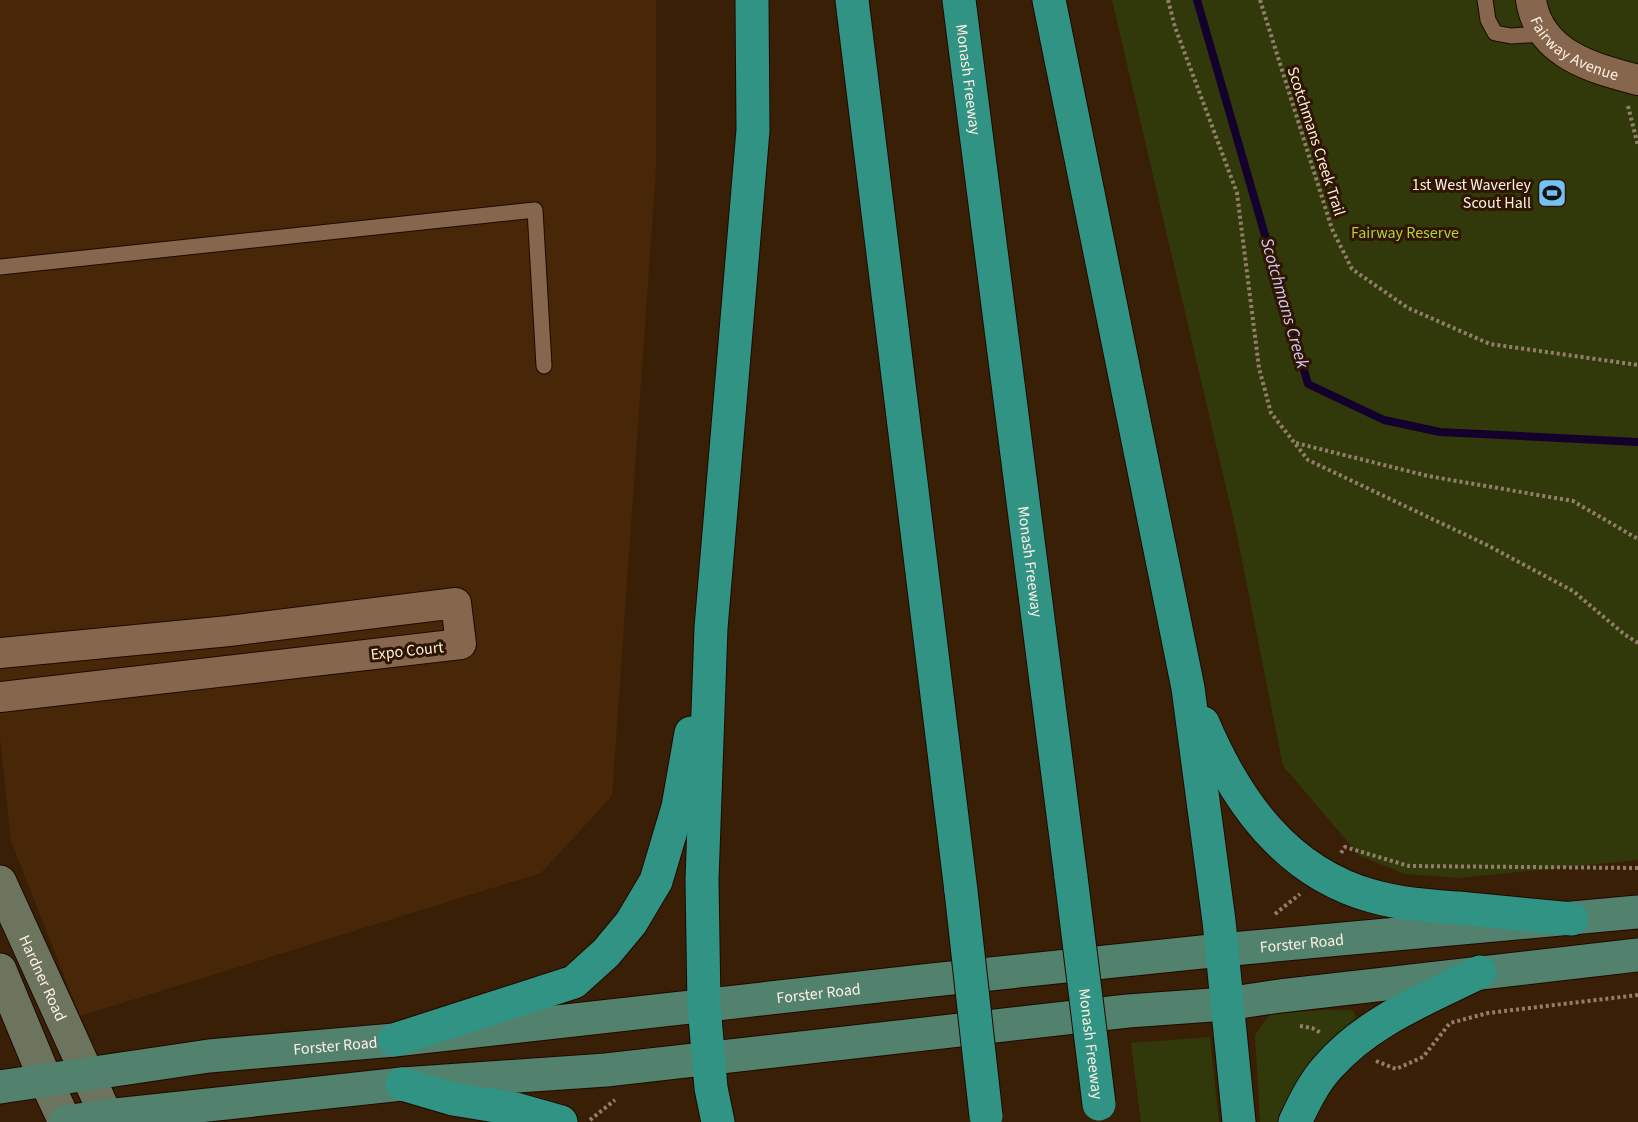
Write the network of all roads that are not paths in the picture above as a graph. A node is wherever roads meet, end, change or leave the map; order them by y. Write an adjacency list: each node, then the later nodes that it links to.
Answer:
1 (752, 0): 11 (highway)
2 (852, 0): 35 (highway, bridge)
3 (958, 0): 33 (highway, Monash Freeway, bridge)
4 (1048, 0): 15 (highway)
5 (1485, 0): 7 (lane)
6 (1531, 0): 7 (street, Fairway Avenue)
7 (1543, 34): 8 (street, Fairway Avenue)
8 (1633, 79)
9 (0, 267): 10 (lane)
10 (544, 366)
11 (711, 628): 25 (highway); 26 (highway)
12 (229, 631): 13 (street, Expo Court); 14 (street); 14 (street, Expo Court)
13 (0, 653)
14 (232, 669): 16 (street, Expo Court)
15 (1188, 688): 19 (highway); 20 (highway)
16 (0, 697)
17 (0, 882): 28 (street, Hardner Road)
18 (1638, 912): 19 (main road, Forster Road)
19 (1572, 919): 20 (main road, Forster Road)
20 (1221, 951): 24 (highway); 25 (main road, Forster Road)
21 (1638, 956): 23 (main road)
22 (0, 970): 29 (street)
23 (1480, 972): 24 (main road); 40 (highway)
24 (1226, 1004): 27 (main road); 39 (highway)
25 (704, 1005): 26 (main road, Forster Road); 27 (highway)
26 (394, 1041): 28 (main road, Forster Road)
27 (708, 1058): 30 (main road); 38 (highway)
28 (88, 1073): 29 (main road, Forster Road); 34 (street, Hardner Road)
29 (46, 1081): 31 (main road, Forster Road); 36 (street)
30 (402, 1084): 32 (main road); 37 (highway)
31 (0, 1087)
32 (223, 1112): 34 (main road)
33 (1100, 1113)
34 (108, 1119): 36 (main road)
35 (986, 1119)
36 (65, 1122)
37 (561, 1122)
38 (718, 1122)
39 (1239, 1122)
40 (1295, 1122)

